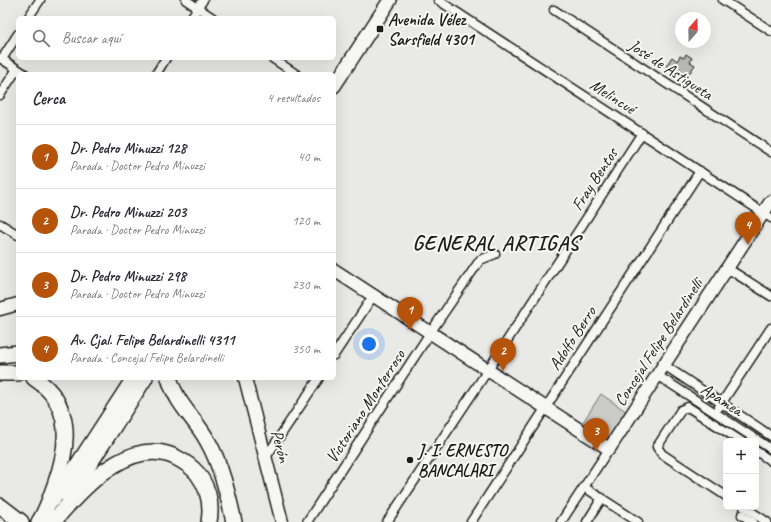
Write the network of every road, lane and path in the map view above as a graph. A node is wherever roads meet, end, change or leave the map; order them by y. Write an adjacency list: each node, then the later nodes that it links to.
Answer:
1 (40, 0): 10 (street)
2 (186, 0): 8 (street)
3 (202, 0): 8 (street)
4 (382, 0): 22 (main road)
5 (390, 0): 23 (main road)
6 (438, 0): 25 (street, Melincué)
7 (723, 0): 13 (street)
8 (198, 8): 11 (street); 12 (street)
9 (554, 10): 26 (street, José de Astigueta)
10 (29, 16)
11 (192, 16)
12 (210, 16)
13 (771, 31)
14 (16, 37): 15 (street)
15 (1, 58): 18 (street)
16 (165, 60): 20 (street)
17 (275, 60): 21 (street)
18 (17, 69): 19 (street); 24 (street)
19 (22, 72)
20 (157, 72)
21 (293, 72)
22 (334, 72)
23 (336, 83)
24 (0, 95)
25 (642, 133): 27 (street, Melincué); 44 (street, Fray Bentos)
26 (771, 152)
27 (700, 171): 29 (street, Melincué); 55 (street, Adolfo Berro)
28 (771, 201): 29 (main road, Concejal Felipe Belardinelli)
29 (767, 215): 33 (main road, Concejal Felipe Belardinelli)
30 (0, 224): 31 (street)
31 (16, 235)
32 (495, 254): 40 (street, Victoriano Monterroso)
33 (727, 268): 36 (street); 45 (main road, Concejal Felipe Belardinelli)
34 (336, 271): 35 (main road)
35 (373, 296): 40 (main road); 41 (street)
36 (771, 296)
37 (16, 304): 38 (main road)
38 (0, 308)
39 (771, 328): 54 (street)
40 (430, 333): 44 (main road); 76 (street, Victoriano Monterroso)
41 (336, 352)
42 (16, 353): 43 (highway)
43 (0, 355)
44 (488, 370): 55 (main road); 77 (street, Fray Bentos)
45 (661, 370): 54 (street, Apamea); 56 (street, Apamea); 59 (main road, Concejal Felipe Belardinelli)
46 (0, 373): 47 (highway)
47 (16, 373)
48 (36, 380): 70 (highway)
49 (132, 380): 70 (main road)
50 (145, 380): 70 (main road)
51 (170, 380): 74 (highway)
52 (246, 380): 62 (main road, Perón)
53 (318, 380): 62 (street)
54 (721, 403): 56 (street); 57 (street, Apamea)
55 (545, 407): 59 (main road); 78 (street, Adolfo Berro)
56 (715, 412): 60 (street, Apamea)
57 (771, 436)
58 (736, 438): 65 (street)
59 (609, 449): 64 (street, Concejal Felipe Belardinelli)
60 (771, 449)
61 (759, 453): 63 (street)
62 (266, 457): 75 (main road, Perón)
63 (771, 461)
64 (584, 487): 66 (street); 79 (street, Concejal Felipe Belardinelli)
65 (723, 494)
66 (602, 498): 80 (street); 81 (street)
67 (0, 506): 72 (highway)
68 (743, 511): 82 (street); 83 (street)
69 (0, 514): 71 (highway)
70 (49, 518): 73 (highway)
71 (14, 522)
72 (21, 522)
73 (209, 522)
74 (234, 522)
75 (282, 522)
76 (307, 522)
77 (387, 522)
78 (471, 522)
79 (561, 522)
80 (587, 522)
81 (638, 522)
82 (753, 522)
83 (767, 522)

